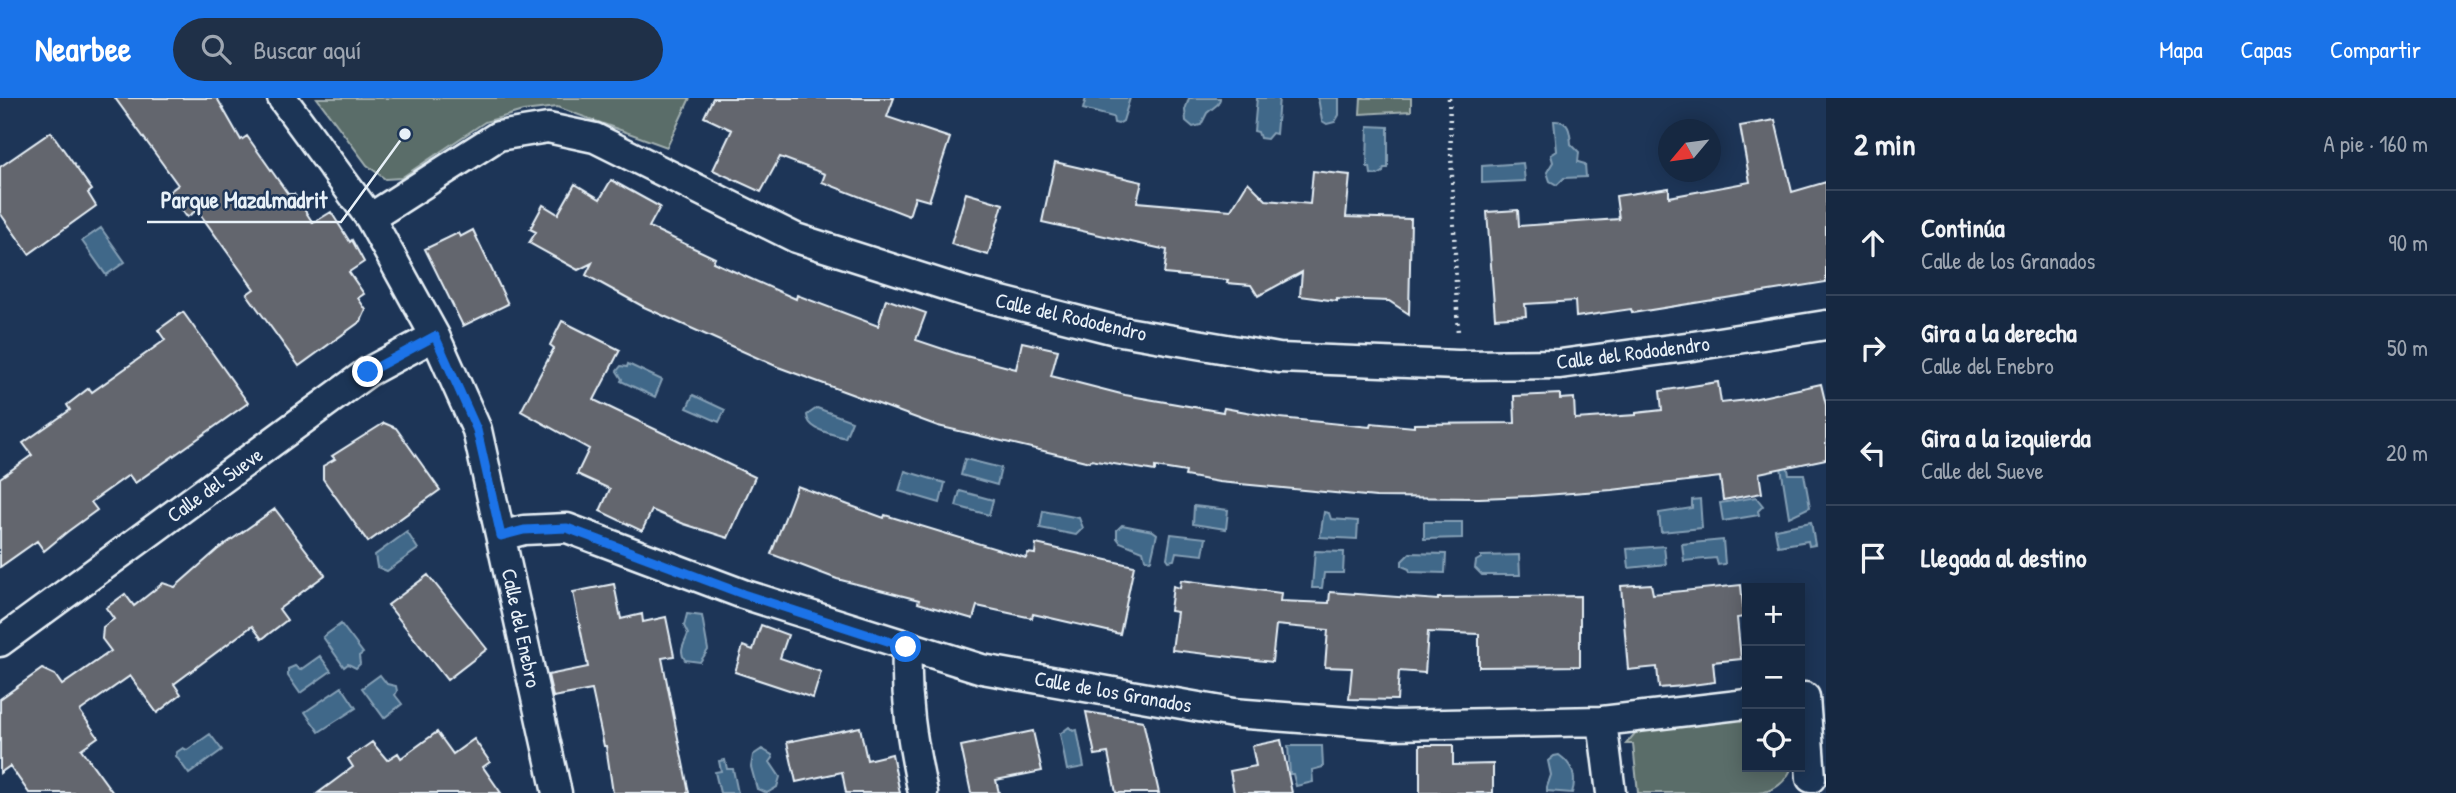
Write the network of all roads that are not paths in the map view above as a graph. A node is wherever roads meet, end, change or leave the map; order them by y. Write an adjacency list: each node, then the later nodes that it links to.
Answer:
1 (282, 98): 2 (street, Calle del Enebro)
2 (370, 218): 3 (street, Calle del Rododendro); 4 (street, Calle del Enebro)
3 (1826, 325)
4 (435, 336): 5 (street, Calle del Enebro); 6 (street, Calle del Sueve)
5 (501, 536): 7 (street, Calle de los Granados); 12 (street, Calle del Enebro)
6 (0, 642)
7 (906, 647): 10 (street, Calle de los Granados); 13 (street)
8 (1810, 696): 11 (street)
9 (1742, 705): 10 (street, Calle de los Granados)
10 (1602, 721): 14 (street)
11 (1810, 786)
12 (557, 793)
13 (923, 793)
14 (1611, 793)

